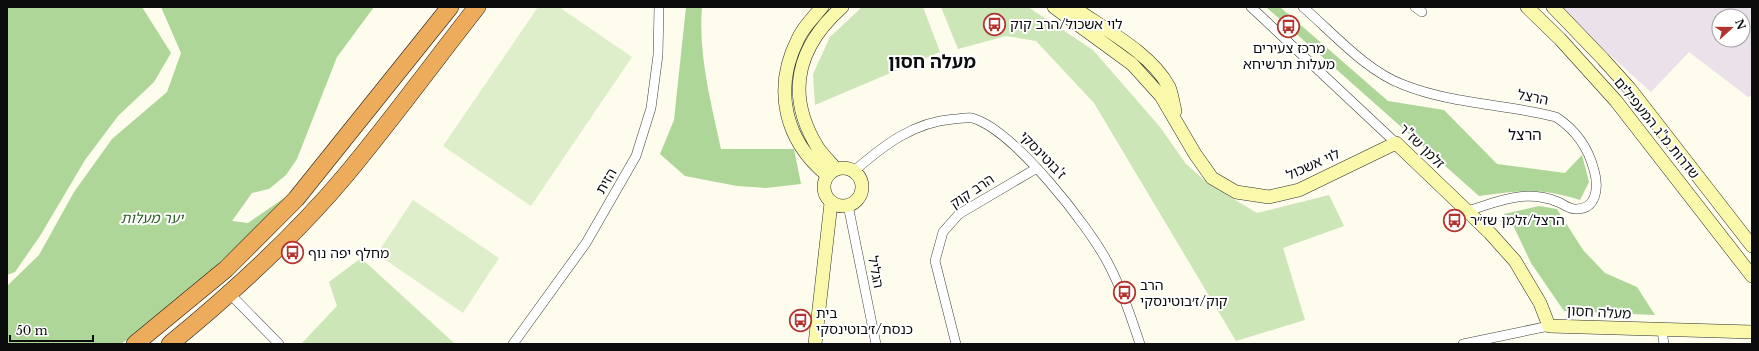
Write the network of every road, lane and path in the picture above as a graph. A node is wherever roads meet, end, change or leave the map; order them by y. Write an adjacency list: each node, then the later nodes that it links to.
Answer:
1 (450, 7): 28 (highway)
2 (477, 7): 22 (highway)
3 (659, 7): 31 (street, הזית)
4 (822, 7): 16 (street)
5 (842, 7): 16 (street)
6 (1054, 7): 12 (street, לוי אשכול)
7 (1074, 7): 12 (street, לוי אשכול)
8 (1251, 7): 13 (street, זלמן שז"ר)
9 (1303, 7): 19 (street, הרצל)
10 (1527, 7): 21 (street, שדרות מ"ג המעפילים)
11 (1553, 7): 20 (street, שדרות מ"ג המעפילים)
12 (1178, 122): 13 (street, לוי אשכול)
13 (1396, 143): 19 (street, זלמן שז"ר)
14 (1037, 168): 15 (street, ז'בוטינסקי); 34 (street, הרב קוק); 35 (street, ז'בוטינסקי)
15 (854, 171): 16 (street); 18 (street)
16 (832, 172): 17 (street)
17 (831, 203): 18 (street); 32 (street)
18 (848, 205): 33 (street, הגליל)
19 (1468, 211): 23 (street, זלמן שז"ר)
20 (1752, 246)
21 (1752, 276)
22 (230, 294): 29 (highway); 30 (street)
23 (1549, 326): 25 (street, מעלה חסון); 36 (street, מעלה חסון)
24 (1752, 327): 26 (street, מעלה חסון)
25 (1662, 331): 26 (street, מעלה חסון); 37 (street)
26 (1737, 332): 27 (street, מעלה חסון)
27 (1752, 332)
28 (135, 344)
29 (170, 344)
30 (279, 344)
31 (513, 344)
32 (815, 344)
33 (876, 344)
34 (956, 344)
35 (1140, 344)
36 (1463, 344)
37 (1664, 344)

